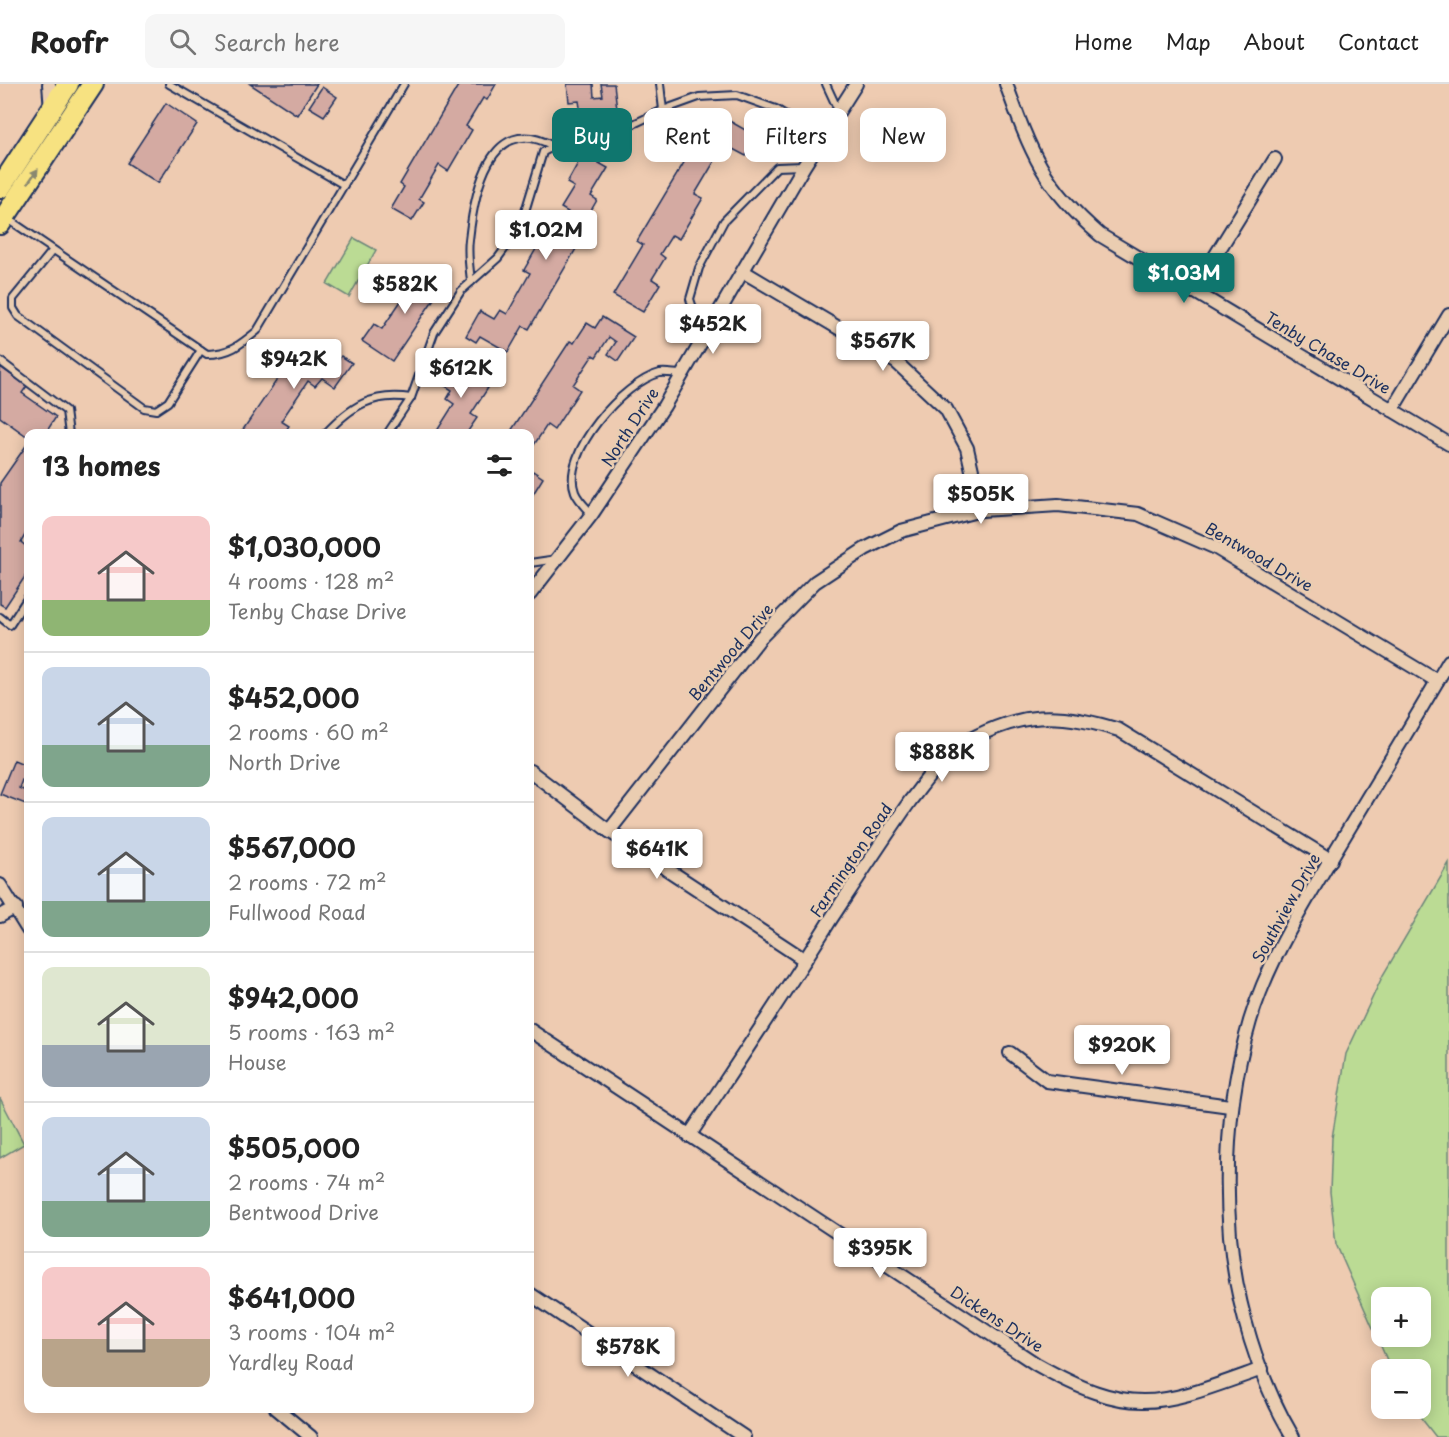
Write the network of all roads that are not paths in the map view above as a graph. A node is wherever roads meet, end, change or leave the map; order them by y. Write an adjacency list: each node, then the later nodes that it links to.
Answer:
1 (50, 84): 15 (street)
2 (68, 84): 15 (highway)
3 (93, 84): 23 (highway, one-way to 3)
4 (169, 84): 21 (lane)
5 (404, 84): 21 (lane)
6 (826, 84): 13 (lane)
7 (856, 84): 14 (street, North Drive)
8 (1006, 84): 27 (street, Tenby Chase Drive)
9 (659, 85): 10 (lane)
10 (663, 108)
11 (669, 108): 12 (lane)
12 (776, 108)
13 (837, 108)
14 (839, 108)
15 (51, 111): 22 (highway)
16 (552, 145): 26 (lane)
17 (552, 147): 26 (lane)
18 (1275, 159): 27 (street)
19 (806, 162): 20 (street, North Drive)
20 (804, 166): 25 (street, North Drive); 29 (lane)
21 (344, 185): 30 (lane)
22 (0, 188)
23 (2, 220): 24 (lane)
24 (53, 250): 30 (lane); 30 (lane)
25 (744, 272): 29 (street, North Drive); 39 (street)
26 (471, 282): 33 (lane)
27 (1193, 292): 34 (street, Tenby Chase Drive)
28 (1449, 315): 34 (street)
29 (708, 333): 32 (street, North Drive)
30 (201, 351)
31 (0, 361): 35 (lane)
32 (683, 374): 40 (street, North Drive); 40 (lane)
33 (411, 398): 36 (lane); 37 (lane)
34 (1392, 410): 38 (street, Tenby Chase Drive)
35 (68, 429)
36 (331, 429)
37 (390, 429)
38 (1449, 444)
39 (981, 510): 47 (street, Bentwood Drive); 49 (street, Bentwood Drive)
40 (592, 514): 41 (street, North Drive)
41 (557, 559): 42 (lane); 43 (street, North Drive)
42 (534, 562)
43 (534, 589)
44 (24, 603): 45 (lane)
45 (0, 617)
46 (1449, 661): 47 (street, Southview Drive)
47 (1437, 681): 50 (street, Southview Drive)
48 (534, 774): 49 (street)
49 (609, 831): 55 (street)
50 (1331, 860): 55 (street, Farmington Road); 58 (street, Southview Drive)
51 (0, 885): 52 (street)
52 (16, 907): 53 (street); 54 (street)
53 (0, 916)
54 (24, 922)
55 (806, 960): 59 (street, Farmington Road)
56 (534, 1032): 59 (street, Dickens Drive)
57 (1010, 1053): 58 (street)
58 (1230, 1106): 61 (street, Southview Drive)
59 (689, 1136): 61 (street, Dickens Drive)
60 (534, 1297): 64 (street)
61 (1262, 1369): 65 (street, Southview Drive)
62 (282, 1413): 63 (street)
63 (311, 1437)
64 (744, 1437)
65 (1293, 1437)

